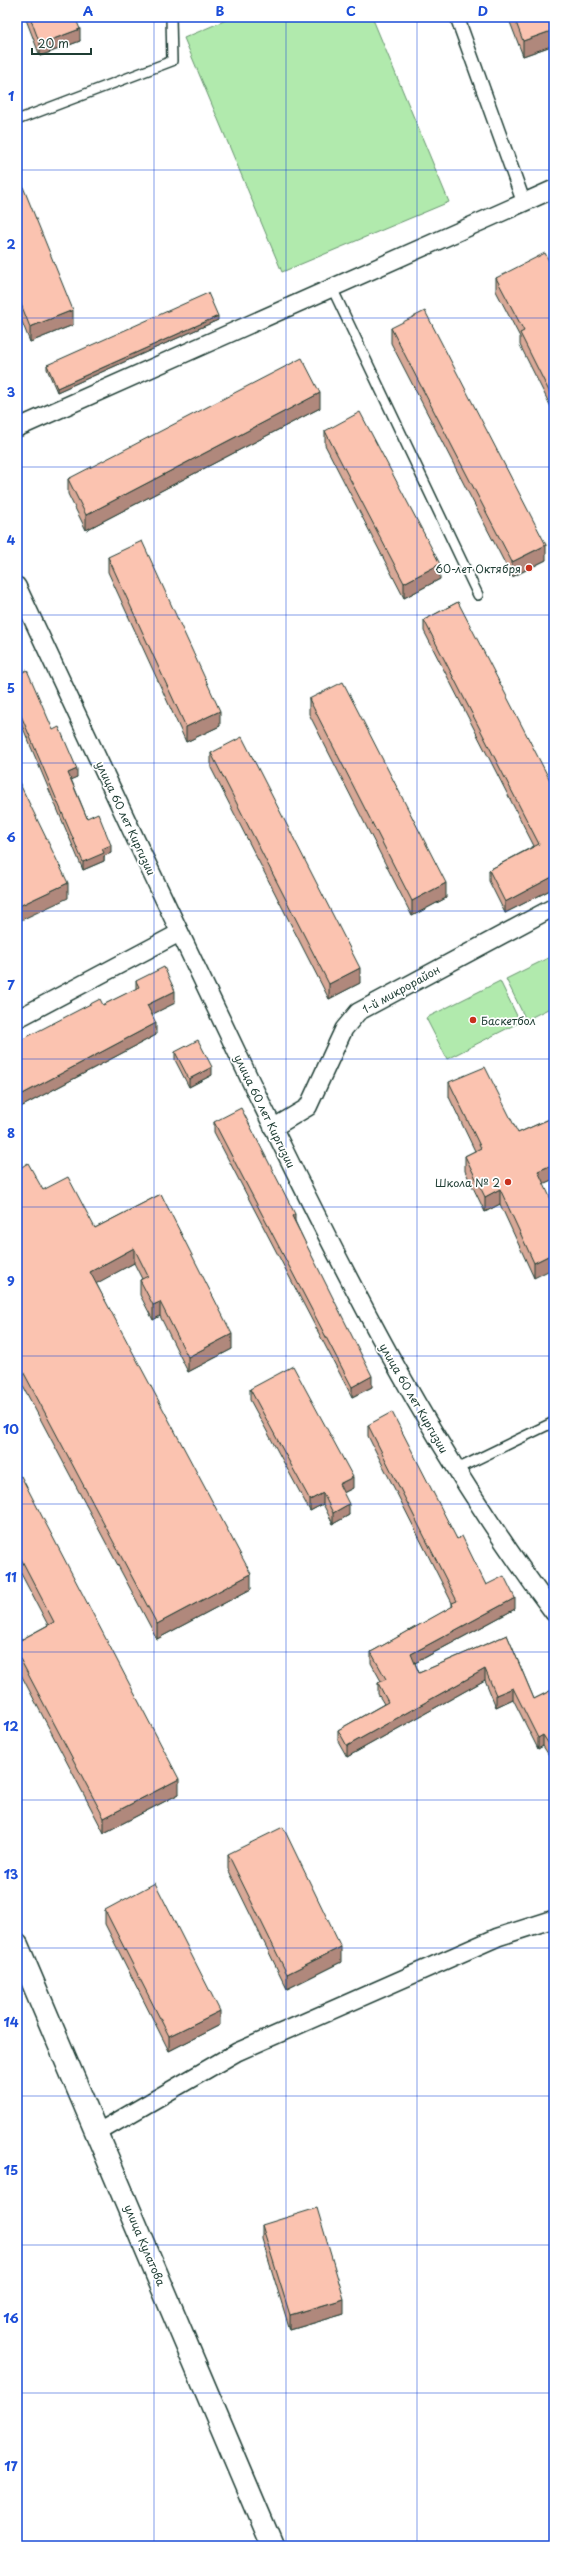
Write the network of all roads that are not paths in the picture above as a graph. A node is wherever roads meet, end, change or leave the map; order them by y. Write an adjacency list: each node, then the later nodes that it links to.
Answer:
1 (171, 17): 3 (lane)
2 (457, 17): 5 (street)
3 (17, 120)
4 (554, 189): 5 (street)
5 (524, 203): 6 (street)
6 (332, 288): 7 (street); 9 (lane)
7 (17, 428)
8 (17, 586): 11 (street, улица 60 лет Киргизии)
9 (478, 594)
10 (554, 907): 13 (street, 1-й микрорайон)
11 (179, 933): 12 (street); 13 (street, улица 60 лет Киргизии)
12 (17, 1019)
13 (273, 1128): 15 (street, улица 60 лет Киргизии)
14 (554, 1422): 15 (lane)
15 (455, 1470): 16 (street, улица 60 лет Киргизии)
16 (554, 1613)
17 (554, 1919): 19 (street)
18 (17, 1945): 19 (highway, улица Кулатова)
19 (97, 2133): 20 (highway, улица Кулатова)
20 (272, 2546)

